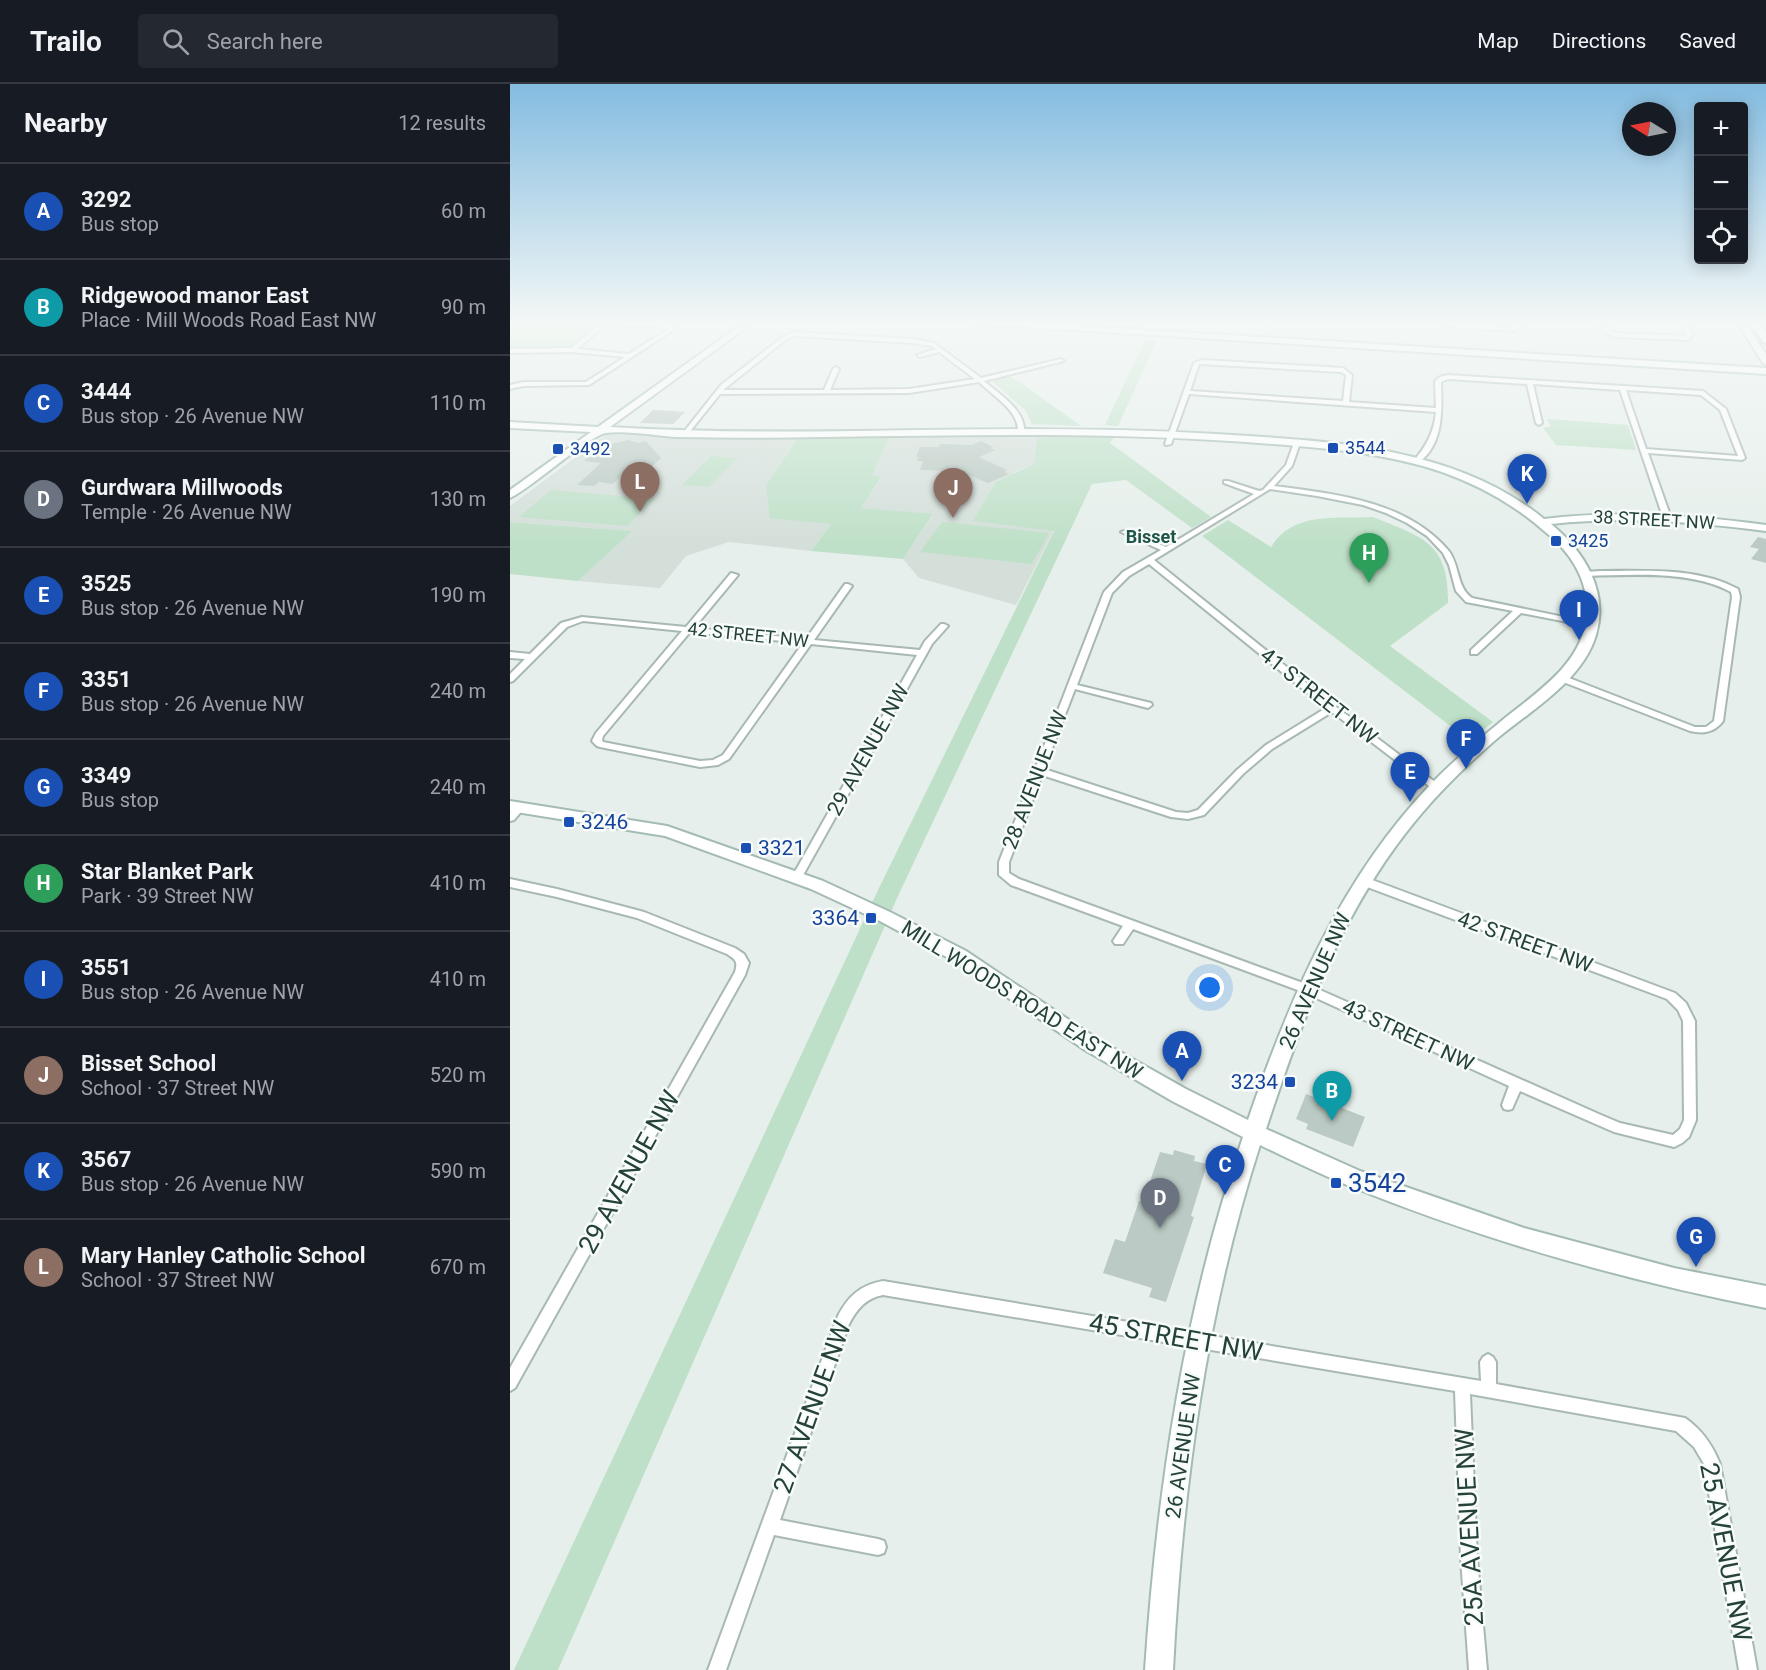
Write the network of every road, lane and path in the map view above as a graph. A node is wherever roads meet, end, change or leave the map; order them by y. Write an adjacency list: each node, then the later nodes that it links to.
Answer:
1 (634, 396): 16 (street)
2 (648, 396): 17 (street)
3 (715, 396): 19 (street)
4 (998, 396): 18 (street)
5 (1185, 396): 20 (street)
6 (1244, 396): 12 (street)
7 (1347, 396): 12 (street)
8 (1439, 396): 13 (street)
9 (1533, 396): 14 (street)
10 (1625, 396): 22 (street)
11 (1707, 396): 22 (street)
12 (1346, 403): 13 (street)
13 (1439, 410): 23 (street)
14 (1539, 423)
15 (510, 425): 16 (street, 26 AVENUE NW)
16 (588, 429): 17 (street, 26 AVENUE NW); 25 (street)
17 (602, 429): 19 (street, 26 AVENUE NW); 28 (street)
18 (1021, 430): 19 (street, 26 AVENUE NW); 20 (street, 26 AVENUE NW)
19 (685, 434)
20 (1169, 439): 21 (street, 26 AVENUE NW)
21 (1297, 443): 23 (street, 26 AVENUE NW); 26 (street, 28 AVENUE NW)
22 (1645, 451): 29 (street)
23 (1416, 462): 30 (street, 26 AVENUE NW)
24 (1226, 482): 27 (street)
25 (510, 485)
26 (1269, 487): 27 (street, 28 AVENUE NW); 38 (street)
27 (1260, 494): 33 (street, 28 AVENUE NW)
28 (510, 495)
29 (1667, 518): 30 (street, 38 STREET NW); 31 (street, 38 STREET NW)
30 (1543, 522): 35 (street, 26 AVENUE NW)
31 (1766, 528)
32 (1125, 531): 33 (street)
33 (1167, 550): 34 (street, 28 AVENUE NW)
34 (1149, 560): 41 (street, 41 STREET NW); 51 (street, 28 AVENUE NW)
35 (1585, 574): 39 (street, 26 AVENUE NW); 49 (street)
36 (734, 575): 42 (street)
37 (848, 586): 44 (street)
38 (1518, 611): 39 (street); 45 (street)
39 (1593, 625): 49 (street, 26 AVENUE NW)
40 (944, 626): 46 (street, 29 AVENUE NW)
41 (1231, 626): 43 (street); 53 (street, 41 STREET NW)
42 (689, 629): 44 (street, 42 STREET NW); 44 (street); 48 (street, 42 STREET NW)
43 (1220, 630)
44 (809, 641): 46 (street, 42 STREET NW)
45 (1474, 652)
46 (922, 653): 58 (street, 29 AVENUE NW)
47 (510, 655): 48 (street)
48 (531, 657): 50 (street)
49 (1560, 678): 55 (street, 26 AVENUE NW)
50 (510, 679)
51 (1072, 686): 52 (street, 28 AVENUE NW); 54 (street, 28 AVENUE NW)
52 (1148, 705)
53 (1332, 708): 54 (street); 55 (street, 41 STREET NW)
54 (1039, 771): 57 (street, 28 AVENUE NW)
55 (1436, 787): 59 (street, 26 AVENUE NW)
56 (513, 810): 58 (street, MILL WOODS ROAD EAST NW)
57 (1004, 875): 61 (street, 43 STREET NW)
58 (797, 877): 66 (street, MILL WOODS ROAD EAST NW)
59 (1363, 881): 63 (street, 26 AVENUE NW); 67 (street, 42 STREET NW)
60 (510, 883): 75 (street, 29 AVENUE NW)
61 (1130, 925): 62 (street); 63 (street, 43 STREET NW)
62 (1119, 941)
63 (1306, 989): 64 (street, 43 STREET NW); 66 (street, 26 AVENUE NW)
64 (1516, 1085): 65 (street); 67 (street, 43 STREET NW)
65 (1508, 1105)
66 (1254, 1133): 68 (street, MILL WOODS ROAD EAST NW); 73 (street, 26 AVENUE NW)
67 (1682, 1137)
68 (1714, 1287): 69 (street); 71 (street, MILL WOODS ROAD EAST NW); 72 (street)
69 (1766, 1289)
70 (864, 1293): 73 (street, 45 STREET NW); 79 (street, 27 AVENUE NW)
71 (1766, 1297)
72 (1766, 1309)
73 (1199, 1340): 76 (street, 45 STREET NW); 82 (street, 26 AVENUE NW)
74 (1488, 1362): 77 (street)
75 (510, 1383)
76 (1462, 1385): 77 (street, 45 STREET NW); 83 (street, 25A AVENUE NW)
77 (1489, 1390): 78 (street, 45 STREET NW)
78 (1696, 1437): 84 (street, 25 AVENUE NW)
79 (769, 1526): 80 (street); 81 (street, 27 AVENUE NW)
80 (878, 1547)
81 (717, 1670)
82 (1159, 1670)
83 (1478, 1670)
84 (1748, 1670)

